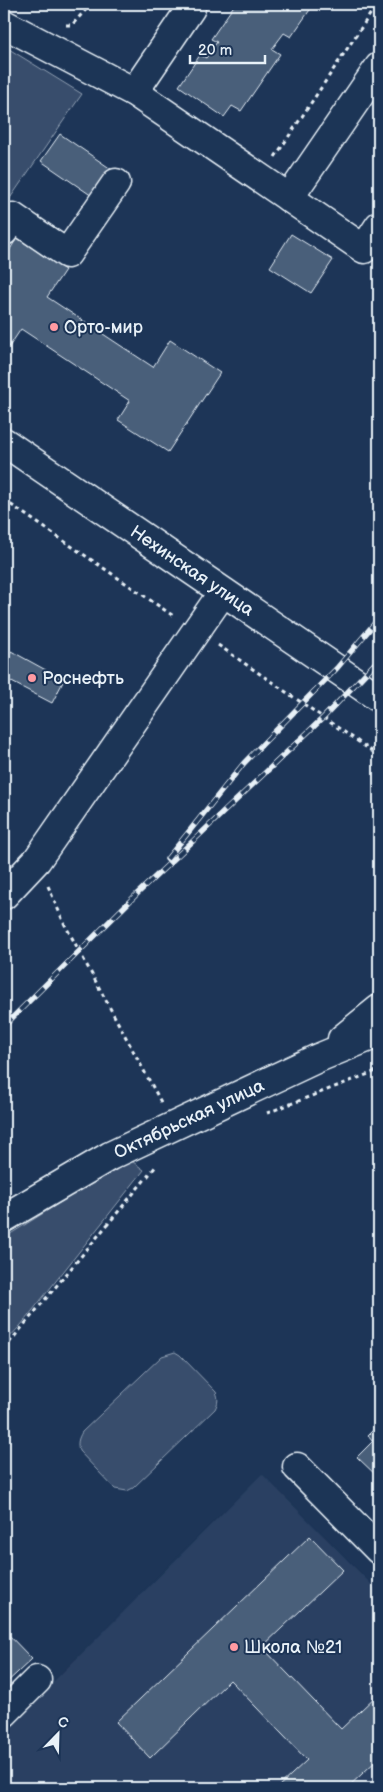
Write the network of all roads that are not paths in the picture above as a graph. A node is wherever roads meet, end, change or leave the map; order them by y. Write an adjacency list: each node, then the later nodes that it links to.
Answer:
1 (190, 5): 4 (main road)
2 (4, 24): 4 (main road)
3 (379, 67): 6 (main road)
4 (134, 92): 6 (main road)
5 (116, 183): 8 (main road)
6 (289, 198): 7 (main road)
7 (379, 226)
8 (4, 231)
9 (4, 442): 10 (main road, Нехинская улица)
10 (223, 592): 11 (main road, Нехинская улица); 12 (main road)
11 (379, 698)
12 (4, 895)
13 (379, 1009): 15 (main road)
14 (379, 1033): 15 (main road, Октябрьская улица)
15 (318, 1058): 16 (main road, Октябрьская улица)
16 (4, 1218)
17 (297, 1467): 18 (main road)
18 (379, 1550)
19 (37, 1680): 20 (main road)
20 (4, 1713)

